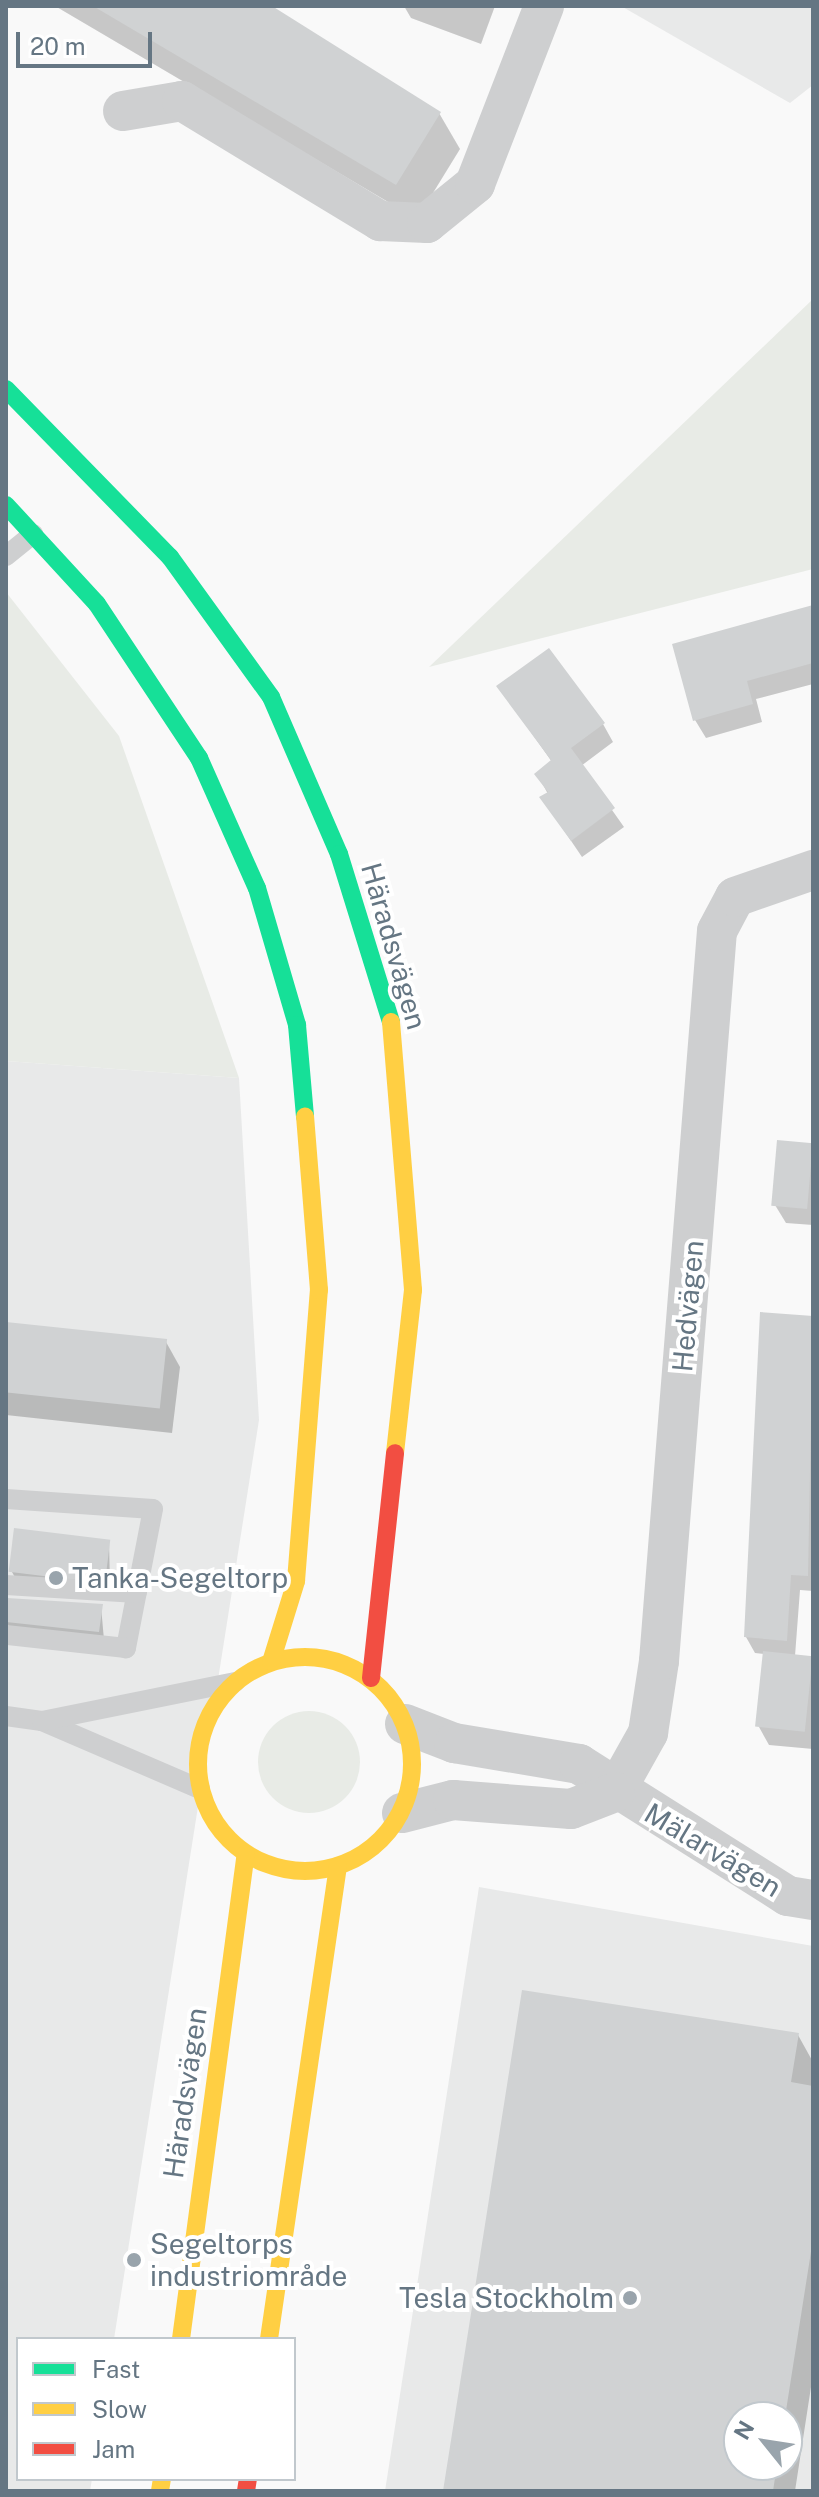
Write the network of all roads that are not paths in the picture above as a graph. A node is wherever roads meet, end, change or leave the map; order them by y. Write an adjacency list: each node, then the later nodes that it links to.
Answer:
1 (544, 6): 2 (street)
2 (123, 111)
3 (6, 389): 13 (main road, Häradsvägen)
4 (6, 505): 5 (main road)
5 (33, 534): 6 (lane); 12 (main road)
6 (6, 556)
7 (813, 870): 19 (street, Hedvägen)
8 (6, 1499): 10 (lane)
9 (6, 1585): 10 (lane)
10 (137, 1593): 11 (lane)
11 (6, 1635)
12 (271, 1662): 13 (main road); 14 (main road)
13 (371, 1678): 17 (main road)
14 (235, 1682): 16 (lane); 18 (main road)
15 (6, 1716): 16 (lane)
16 (42, 1721): 18 (lane)
17 (405, 1724): 19 (street, Mälarvägen); 20 (main road)
18 (200, 1789): 21 (main road)
19 (615, 1792): 20 (street, Mälarvägen); 23 (street, Mälarvägen)
20 (402, 1813): 22 (main road)
21 (246, 1854): 22 (main road); 24 (main road, Häradsvägen)
22 (338, 1866): 25 (main road)
23 (813, 1900)
24 (181, 2337)
25 (269, 2337)

